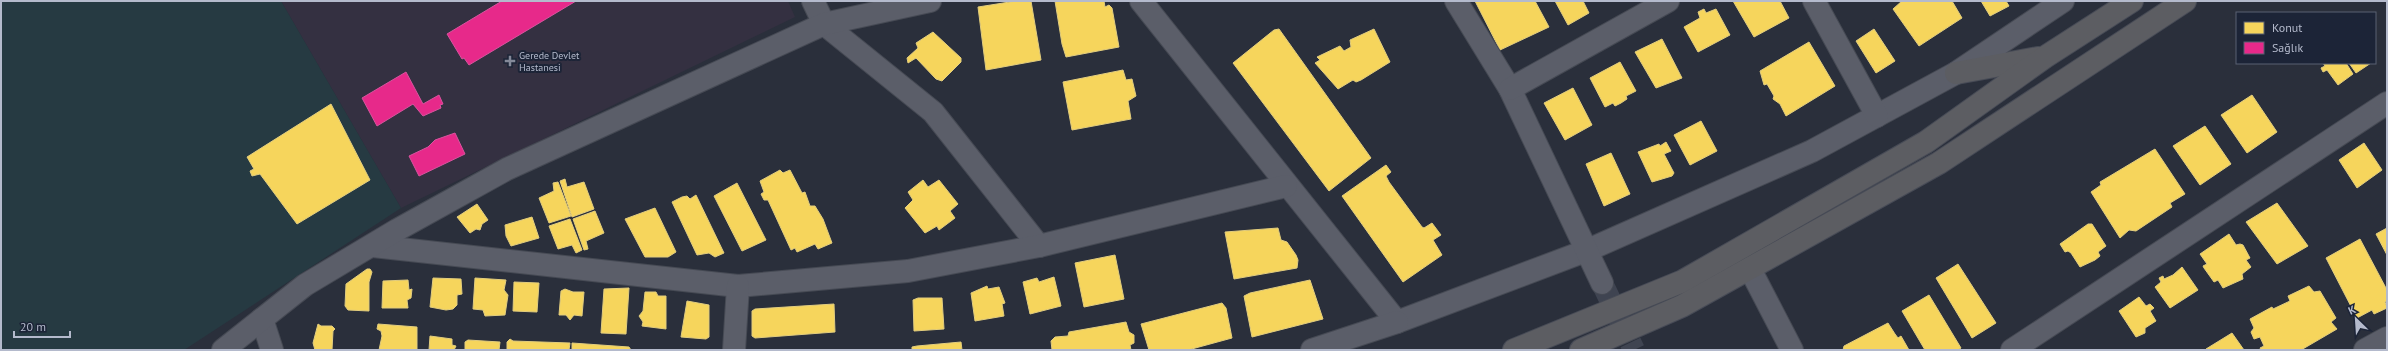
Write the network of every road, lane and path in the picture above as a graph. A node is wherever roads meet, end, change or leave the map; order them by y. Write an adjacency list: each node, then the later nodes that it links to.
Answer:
1 (813, 1): 10 (street)
2 (930, 1): 10 (street)
3 (1141, 1): 16 (street)
4 (1456, 1): 13 (street)
5 (1668, 1): 13 (street)
6 (1814, 1): 15 (street)
7 (2063, 1): 12 (street)
8 (2132, 1): 11 (highway)
9 (2185, 1): 20 (highway)
10 (824, 24): 17 (street); 18 (street)
11 (2045, 57): 12 (highway); 30 (highway)
12 (1956, 73): 15 (street)
13 (1510, 89): 19 (street)
14 (2385, 110): 33 (street)
15 (1877, 116): 19 (street)
16 (1286, 186): 18 (street); 24 (street)
17 (373, 246): 22 (street); 23 (street)
18 (1039, 246): 22 (street)
19 (1588, 250): 21 (street); 24 (street)
20 (1750, 269): 31 (highway); 32 (street)
21 (1602, 283)
22 (738, 286): 28 (street)
23 (262, 319): 26 (street); 27 (street)
24 (1397, 322): 29 (street)
25 (2387, 338): 34 (street)
26 (223, 350)
27 (272, 350)
28 (734, 350)
29 (1312, 350)
30 (1514, 350)
31 (1581, 350)
32 (1792, 350)
33 (2012, 350)
34 (2365, 350)

